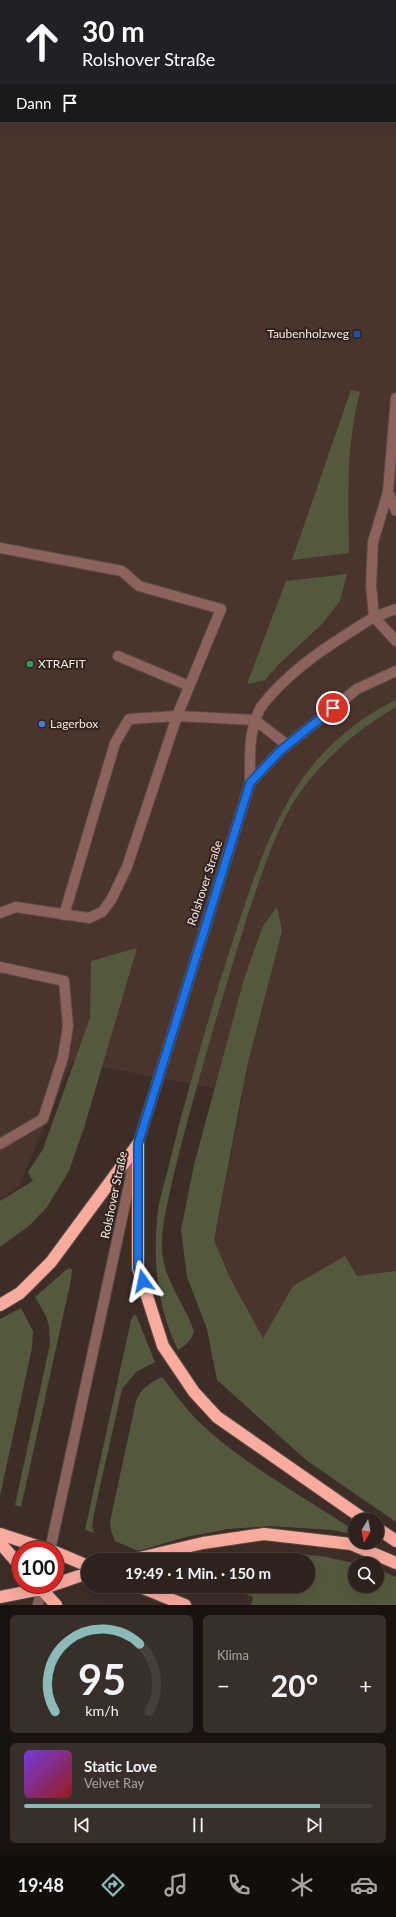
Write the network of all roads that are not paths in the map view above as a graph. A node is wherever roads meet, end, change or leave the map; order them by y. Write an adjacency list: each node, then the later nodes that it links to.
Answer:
1 (396, 398): 2 (street)
2 (388, 492): 3 (street); 6 (street)
3 (396, 511)
4 (0, 548): 10 (street)
5 (396, 609): 6 (street, Rolshover Straße)
6 (374, 617): 7 (street); 12 (street, Rolshover Straße)
7 (396, 641)
8 (118, 656): 10 (street)
9 (396, 671): 13 (street, Rolshover Straße)
10 (189, 686): 11 (street)
11 (177, 716): 12 (street); 16 (street); 16 (street)
12 (255, 720): 13 (street); 14 (street, Rolshover Straße)
13 (287, 745): 14 (street, Rolshover Straße)
14 (250, 783): 19 (street, Rolshover Straße)
15 (0, 913): 16 (street)
16 (64, 914)
17 (0, 967): 18 (street)
18 (0, 1144)
19 (138, 1144): 20 (highway); 21 (highway); 25 (street, Rolshover Straße)
20 (0, 1305)
21 (355, 1513)
22 (384, 1533): 26 (highway)
23 (0, 1534): 24 (highway)
24 (21, 1541)
25 (51, 1541)
26 (396, 1541)
27 (0, 1543): 30 (highway)
28 (161, 1553): 32 (highway)
29 (64, 1556): 31 (highway)
30 (12, 1557)
31 (81, 1563)
32 (396, 1563)
33 (81, 1575): 34 (highway)
34 (64, 1580)
35 (15, 1593): 39 (highway)
36 (39, 1593): 42 (street)
37 (46, 1593): 43 (highway)
38 (155, 1593): 44 (highway)
39 (0, 1597)
40 (0, 1601): 41 (highway)
41 (11, 1605)
42 (38, 1605)
43 (56, 1605)
44 (185, 1605)

